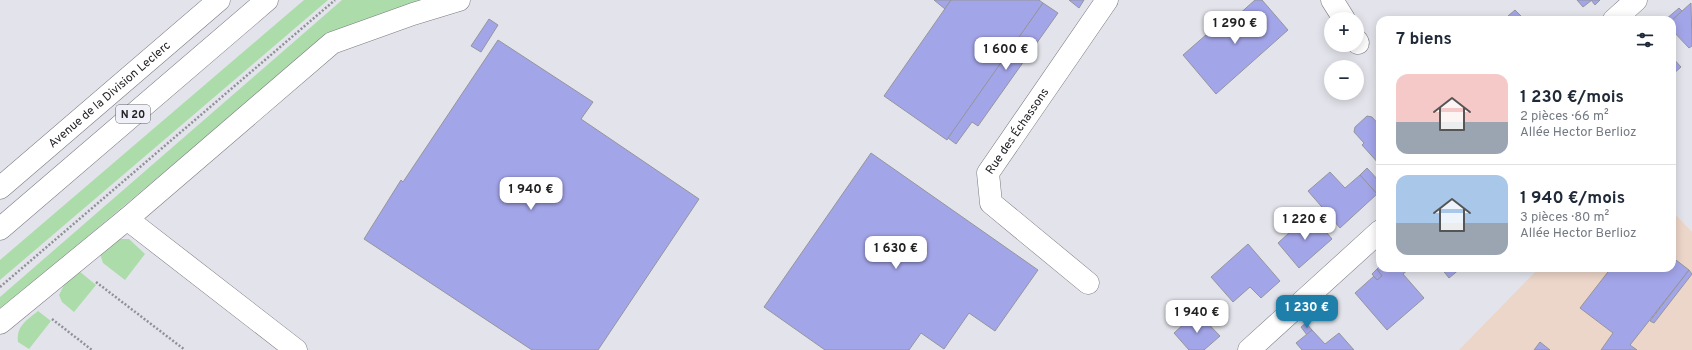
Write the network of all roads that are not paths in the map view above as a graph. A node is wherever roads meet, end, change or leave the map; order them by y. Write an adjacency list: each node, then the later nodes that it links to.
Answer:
1 (215, 0): 10 (main road)
2 (219, 0): 11 (main road, Avenue de la Division Leclerc / N 20)
3 (267, 0): 13 (main road, N 20)
4 (459, 0): 12 (main road)
5 (1107, 0): 15 (main road, Rue des Échassons)
6 (1332, 0): 8 (main road)
7 (1636, 0): 9 (main road)
8 (1340, 12)
9 (1618, 16)
10 (0, 171)
11 (0, 188)
12 (127, 219): 16 (main road); 18 (main road)
13 (0, 229)
14 (1376, 235): 17 (main road)
15 (1088, 283)
16 (0, 323)
17 (1259, 347)
18 (296, 350)

